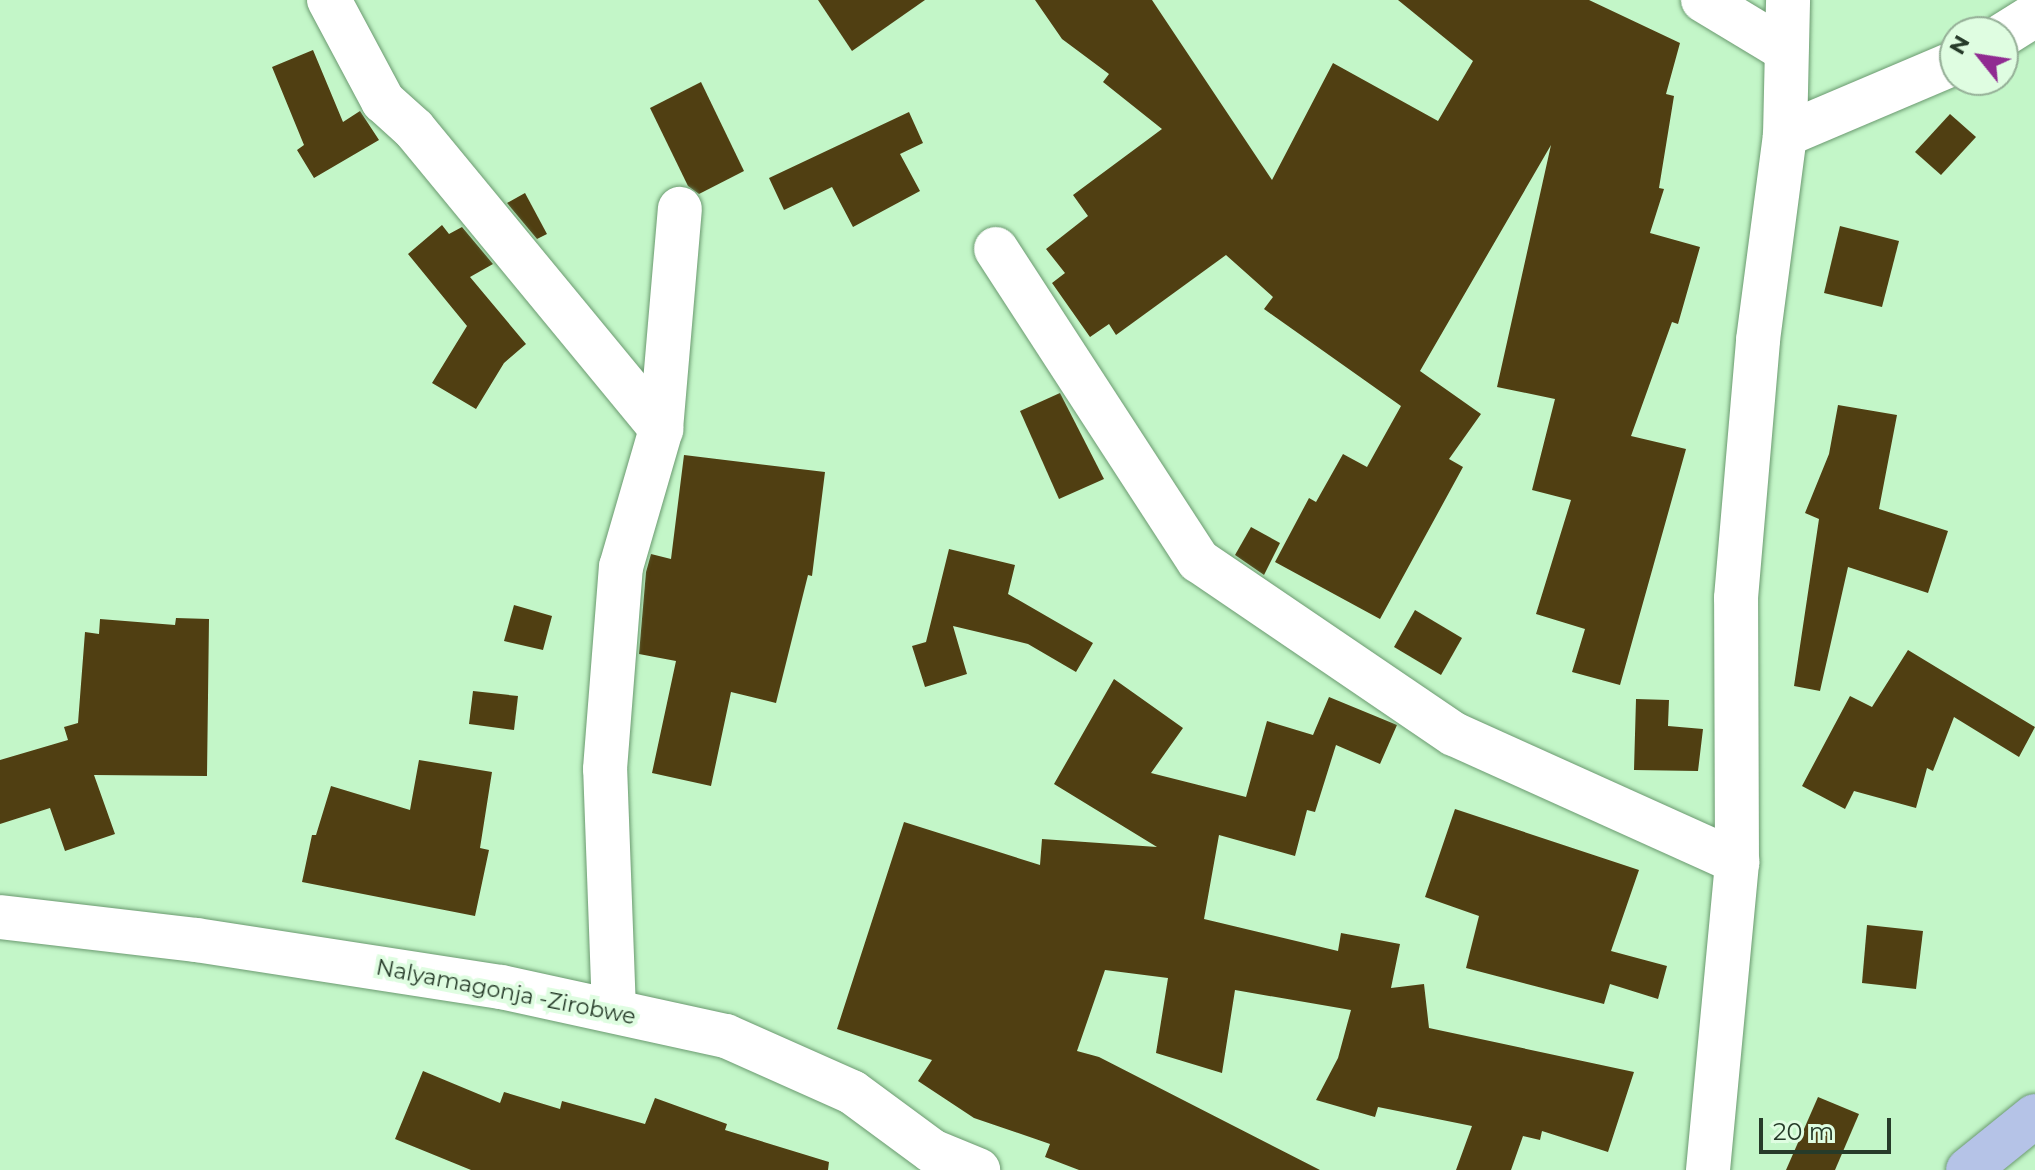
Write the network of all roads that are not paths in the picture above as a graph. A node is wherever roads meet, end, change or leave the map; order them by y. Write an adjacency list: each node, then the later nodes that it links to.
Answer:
1 (329, 0): 9 (street)
2 (1703, 0): 4 (street)
3 (1788, 0): 4 (street)
4 (1786, 50): 6 (street)
5 (1939, 70): 6 (street)
6 (1785, 135): 10 (street)
7 (680, 209): 9 (street)
8 (996, 249): 10 (street)
9 (661, 429): 12 (street)
10 (1737, 862): 15 (street)
11 (0, 917): 12 (street, Nalyamagonja -Zirobwe)
12 (614, 1011): 14 (street, Nalyamagonja -Zirobwe)
13 (2035, 1116): 16 (main road)
14 (978, 1170)
15 (1708, 1170)
16 (1968, 1170)

